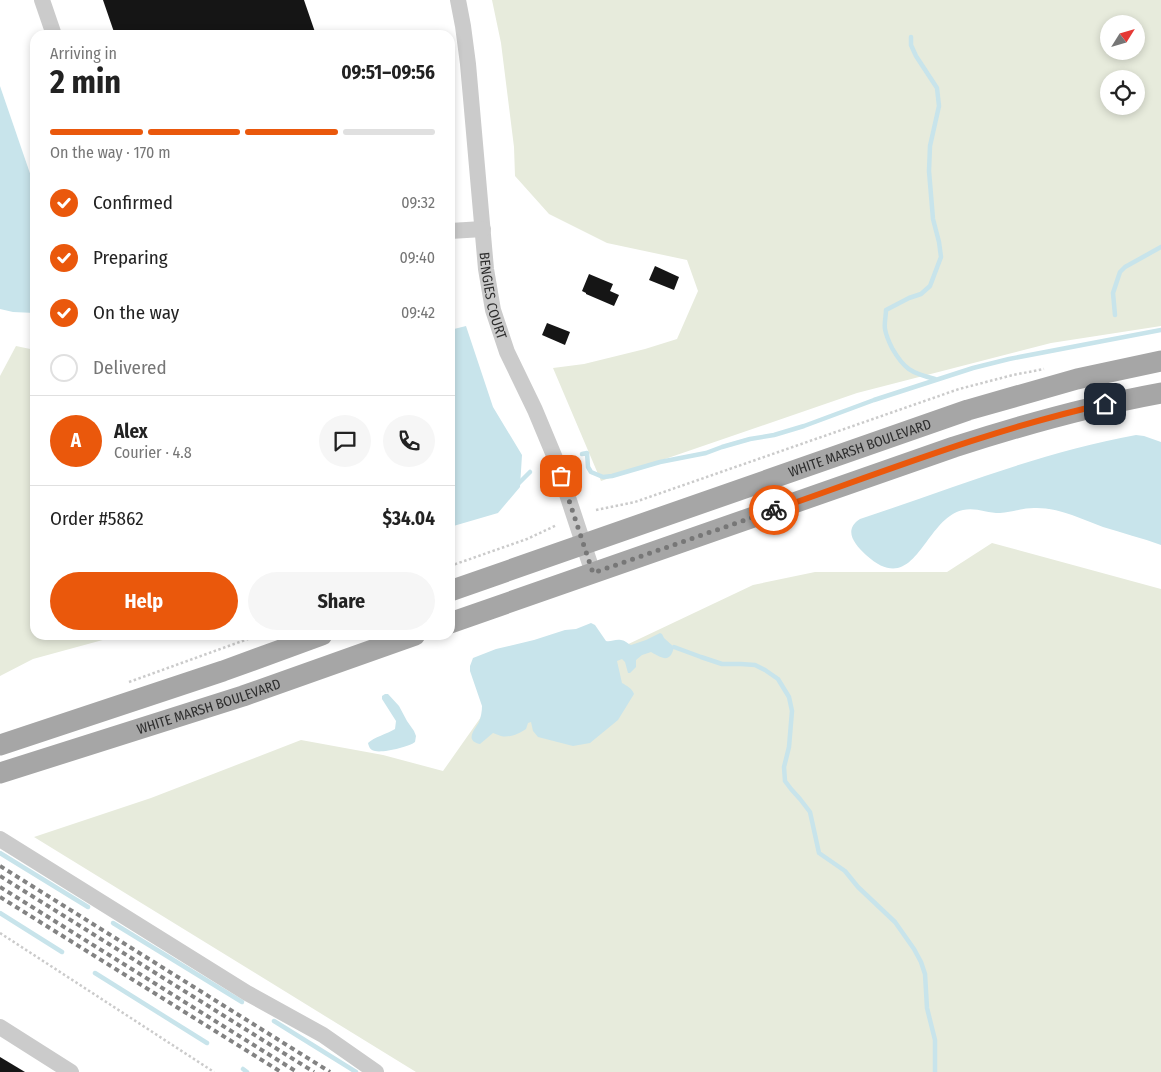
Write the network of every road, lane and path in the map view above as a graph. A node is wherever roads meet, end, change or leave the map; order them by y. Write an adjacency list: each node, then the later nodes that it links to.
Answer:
1 (42, 0): 3 (street)
2 (458, 0): 4 (street, BENGIES COURT)
3 (52, 30)
4 (482, 229): 5 (street); 9 (street, BENGIES COURT)
5 (455, 231)
6 (1161, 362): 9 (main road, WHITE MARSH BOULEVARD)
7 (1161, 392): 11 (main road)
8 (557, 525): 10 (path)
9 (584, 544): 11 (street, BENGIES COURT); 12 (main road, WHITE MARSH BOULEVARD)
10 (455, 564)
11 (593, 573): 13 (main road)
12 (455, 589)
13 (455, 621)
14 (308, 640): 16 (main road, WHITE MARSH BOULEVARD)
15 (401, 640): 17 (main road, WHITE MARSH BOULEVARD)
16 (0, 745)
17 (0, 773)
18 (0, 839): 23 (street)
19 (0, 933): 22 (path)
20 (0, 1027): 21 (street)
21 (71, 1072)
22 (214, 1072)
23 (376, 1072)

